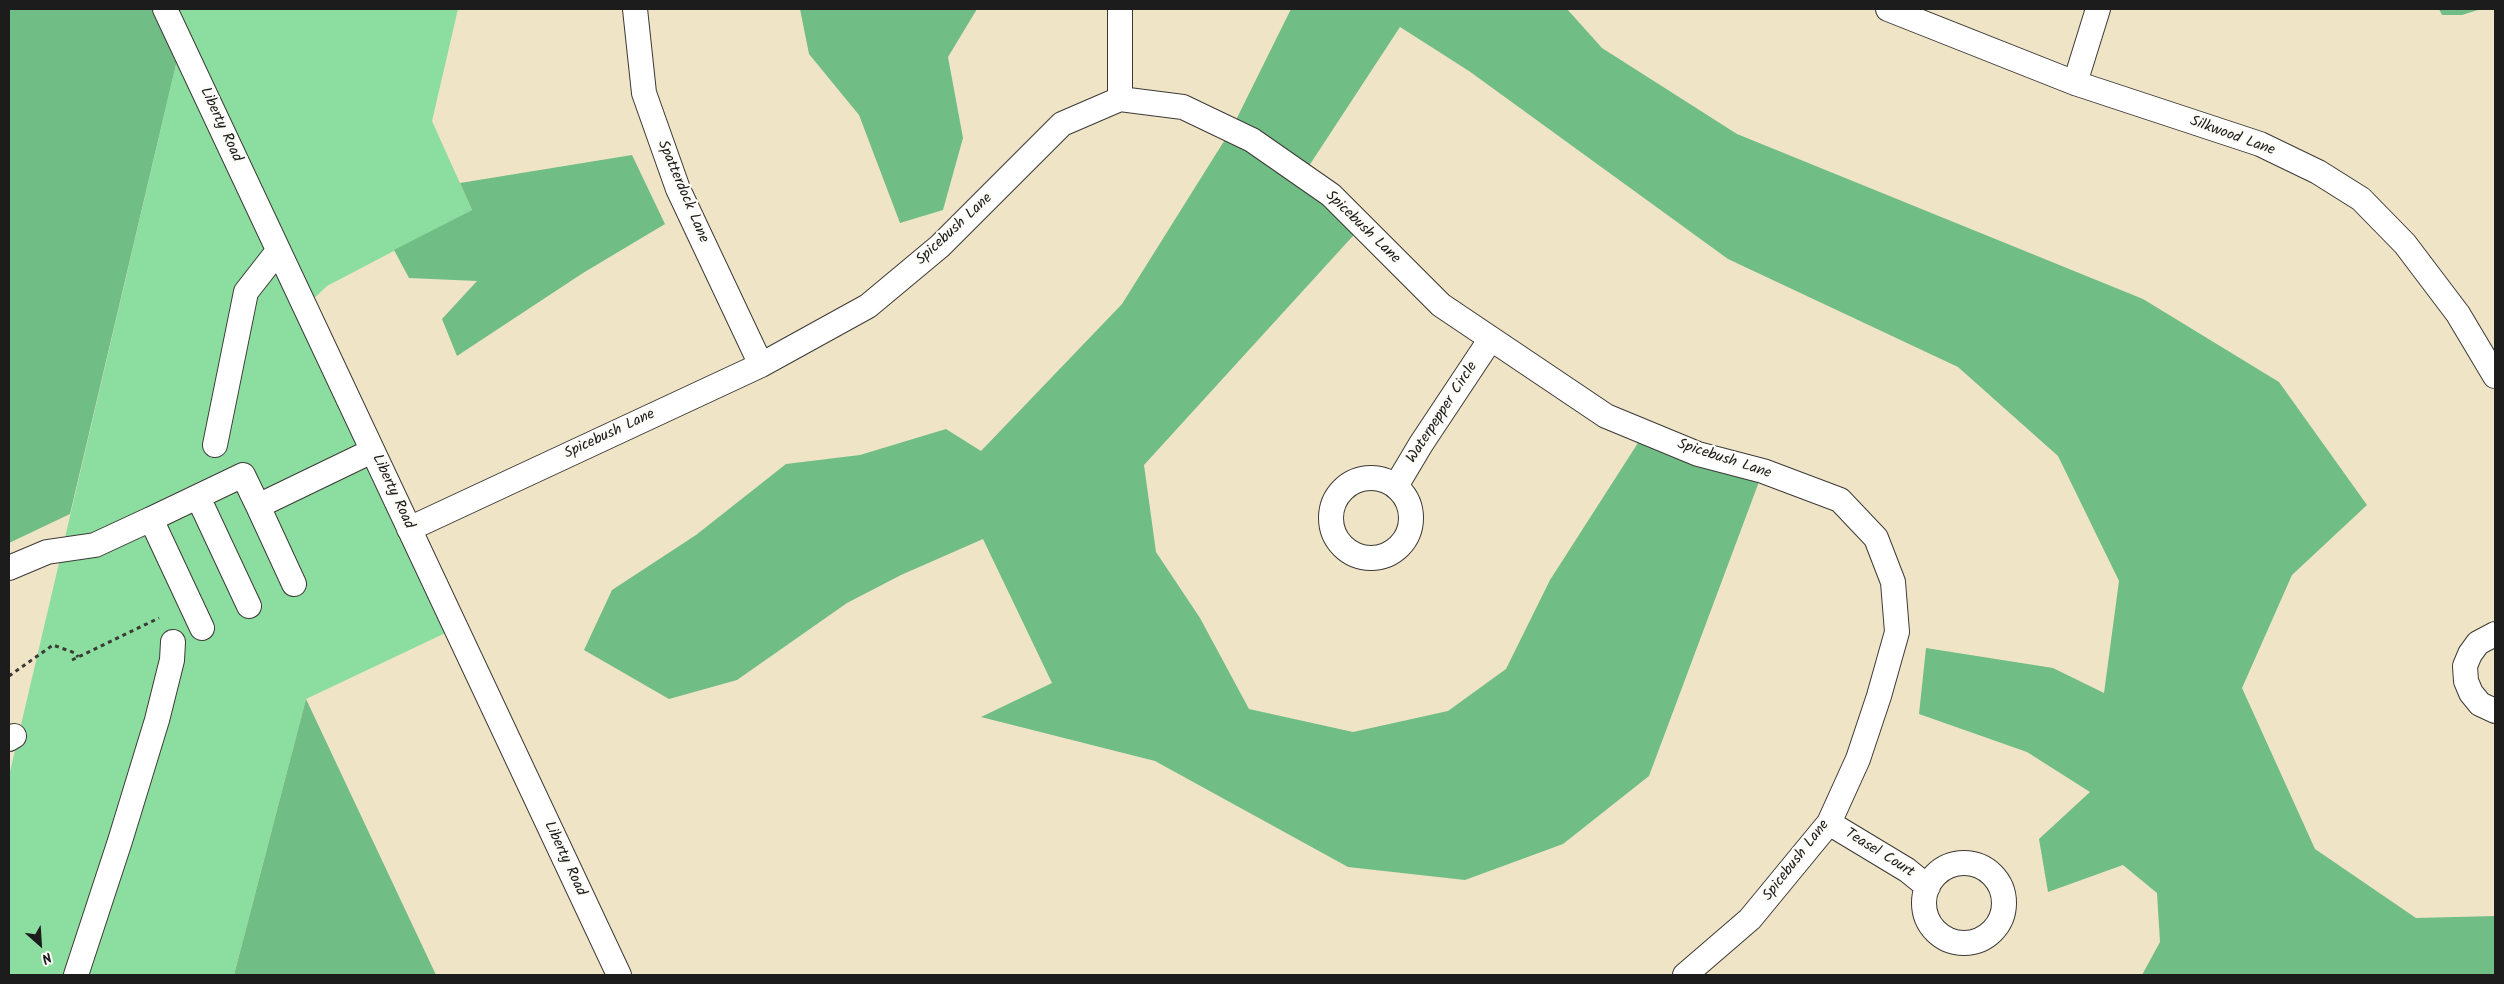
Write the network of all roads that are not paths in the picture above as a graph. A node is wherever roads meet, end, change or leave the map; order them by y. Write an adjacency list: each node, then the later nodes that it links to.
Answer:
1 (165, 9): 8 (street, Liberty Road)
2 (635, 9): 10 (street, Spatterdock Lane)
3 (1120, 9): 7 (street)
4 (1888, 9): 6 (street, Silkwood Lane)
5 (2098, 9): 6 (street)
6 (2075, 83): 11 (street, Silkwood Lane)
7 (1120, 99): 9 (street, Spicebush Lane); 10 (street, Spicebush Lane)
8 (278, 251): 12 (street); 13 (street, Liberty Road)
9 (1490, 340): 14 (street, Waterpepper Circle); 26 (street, Spicebush Lane)
10 (761, 365): 18 (street, Spicebush Lane)
11 (2495, 376)
12 (215, 445)
13 (372, 450): 16 (street); 18 (street, Liberty Road)
14 (1396, 486)
15 (198, 497): 16 (street); 17 (street); 21 (street)
16 (258, 506): 20 (street)
17 (151, 519): 19 (street); 22 (street)
18 (409, 529): 29 (street, Liberty Road)
19 (9, 568)
20 (294, 584)
21 (249, 606)
22 (202, 628)
23 (2495, 634): 25 (street)
24 (173, 642): 28 (street)
25 (2495, 711)
26 (1829, 823): 27 (street, Teasel Court); 30 (street, Spicebush Lane)
27 (1928, 887)
28 (76, 975)
29 (619, 975)
30 (1684, 975)

